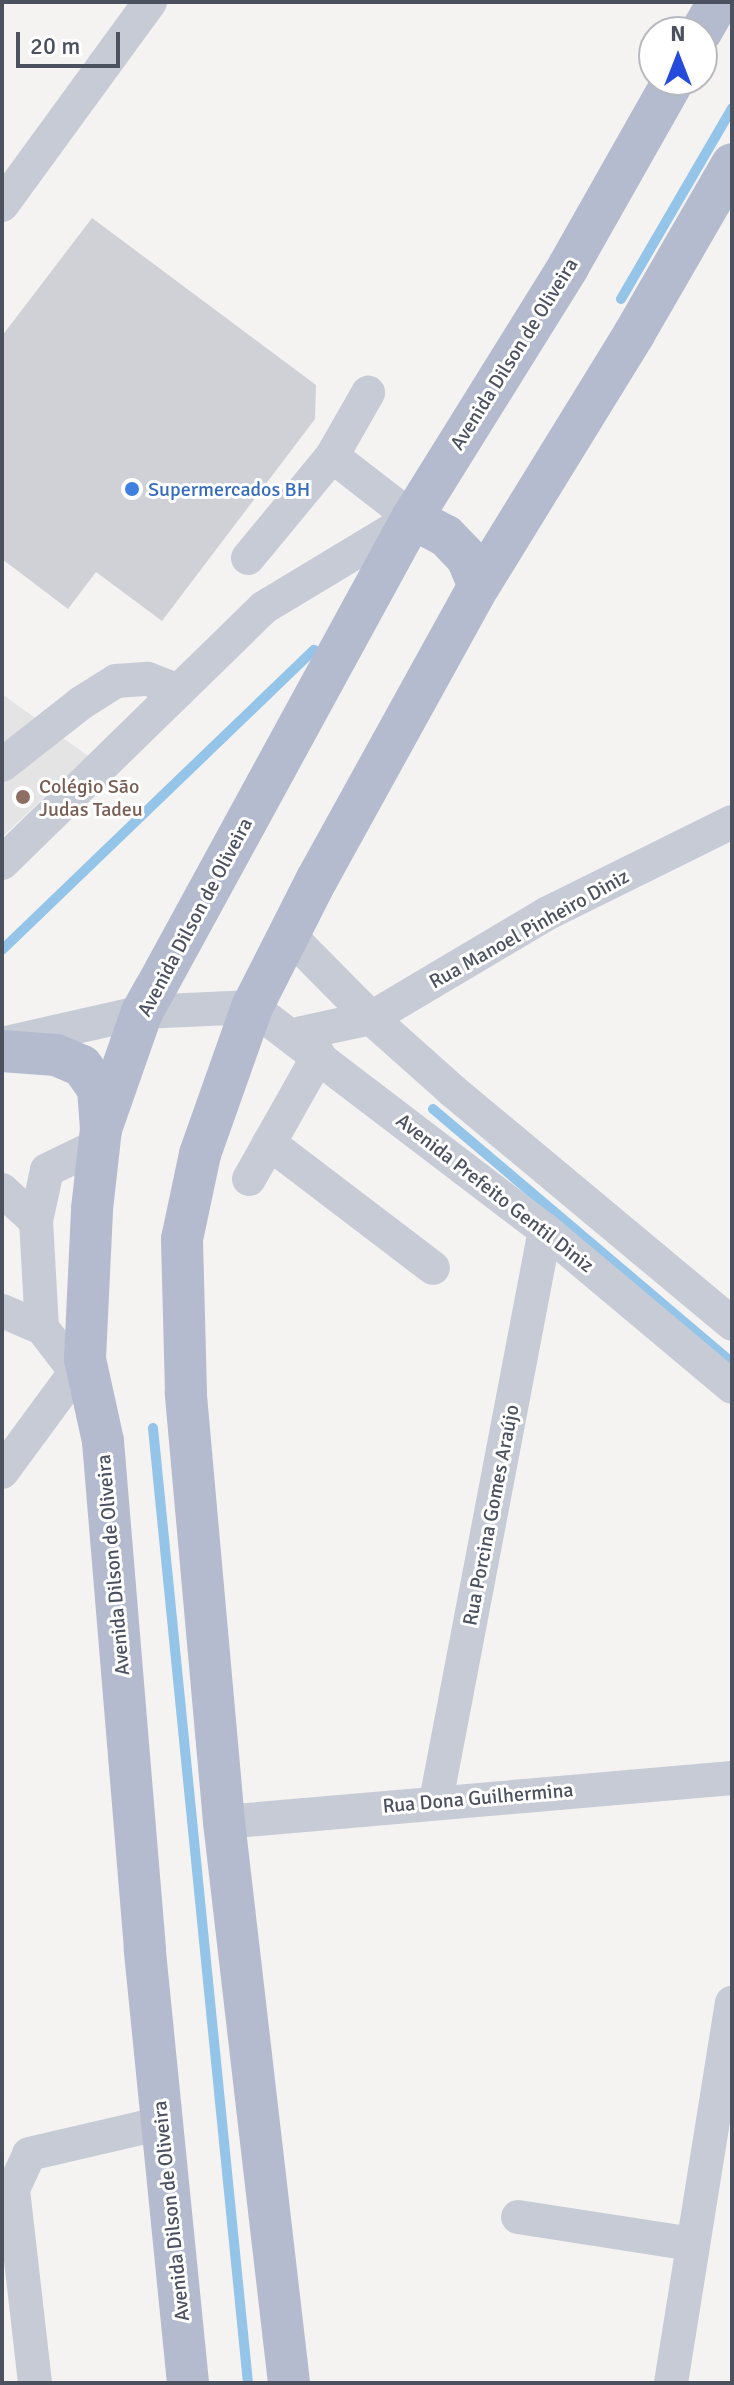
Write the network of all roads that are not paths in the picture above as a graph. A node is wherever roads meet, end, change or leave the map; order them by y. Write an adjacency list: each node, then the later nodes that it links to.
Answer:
1 (150, 2): 2 (street)
2 (129, 17): 5 (street)
3 (665, 96): 8 (main road, Avenida Dilson de Oliveira)
4 (732, 164): 10 (main road)
5 (2, 205)
6 (368, 393): 7 (street)
7 (332, 456): 8 (street); 9 (street)
8 (412, 518): 10 (main road); 11 (street); 17 (main road, Avenida Dilson de Oliveira)
9 (248, 558)
10 (479, 586): 15 (main road)
11 (179, 691): 12 (street); 14 (street)
12 (2, 765)
13 (732, 822): 18 (street, Rua Manoel Pinheiro Diniz)
14 (2, 863)
15 (289, 935): 16 (main road); 18 (street)
16 (252, 1007): 17 (street); 20 (street, Avenida Prefeito Gentil Diniz); 37 (main road)
17 (142, 1012): 19 (street); 22 (main road, Avenida Dilson de Oliveira)
18 (371, 1018): 20 (street, Rua Manoel Pinheiro Diniz); 30 (street)
19 (2, 1044)
20 (306, 1045): 23 (street); 27 (street, Avenida Prefeito Gentil Diniz)
21 (2, 1051): 22 (main road)
22 (100, 1137): 26 (street); 32 (main road, Avenida Dilson de Oliveira)
23 (269, 1143): 24 (street); 28 (street)
24 (249, 1179)
25 (2, 1190): 26 (street)
26 (36, 1221): 31 (street)
27 (545, 1230): 33 (street, Avenida Prefeito Gentil Diniz); 36 (street, Rua Porcina Gomes Araújo)
28 (433, 1268)
29 (2, 1311): 31 (street)
30 (732, 1324)
31 (42, 1328): 32 (street)
32 (80, 1366): 34 (street); 39 (main road, Avenida Dilson de Oliveira)
33 (732, 1387)
34 (2, 1472)
35 (732, 1778): 36 (street, Rua Dona Guilhermina)
36 (436, 1801): 37 (street, Rua Dona Guilhermina)
37 (224, 1822): 44 (main road)
38 (732, 2003): 41 (street)
39 (162, 2123): 42 (street); 43 (main road, Avenida Dilson de Oliveira)
40 (518, 2217): 41 (street)
41 (693, 2244): 45 (street)
42 (35, 2383)
43 (188, 2383)
44 (289, 2383)
45 (671, 2383)

